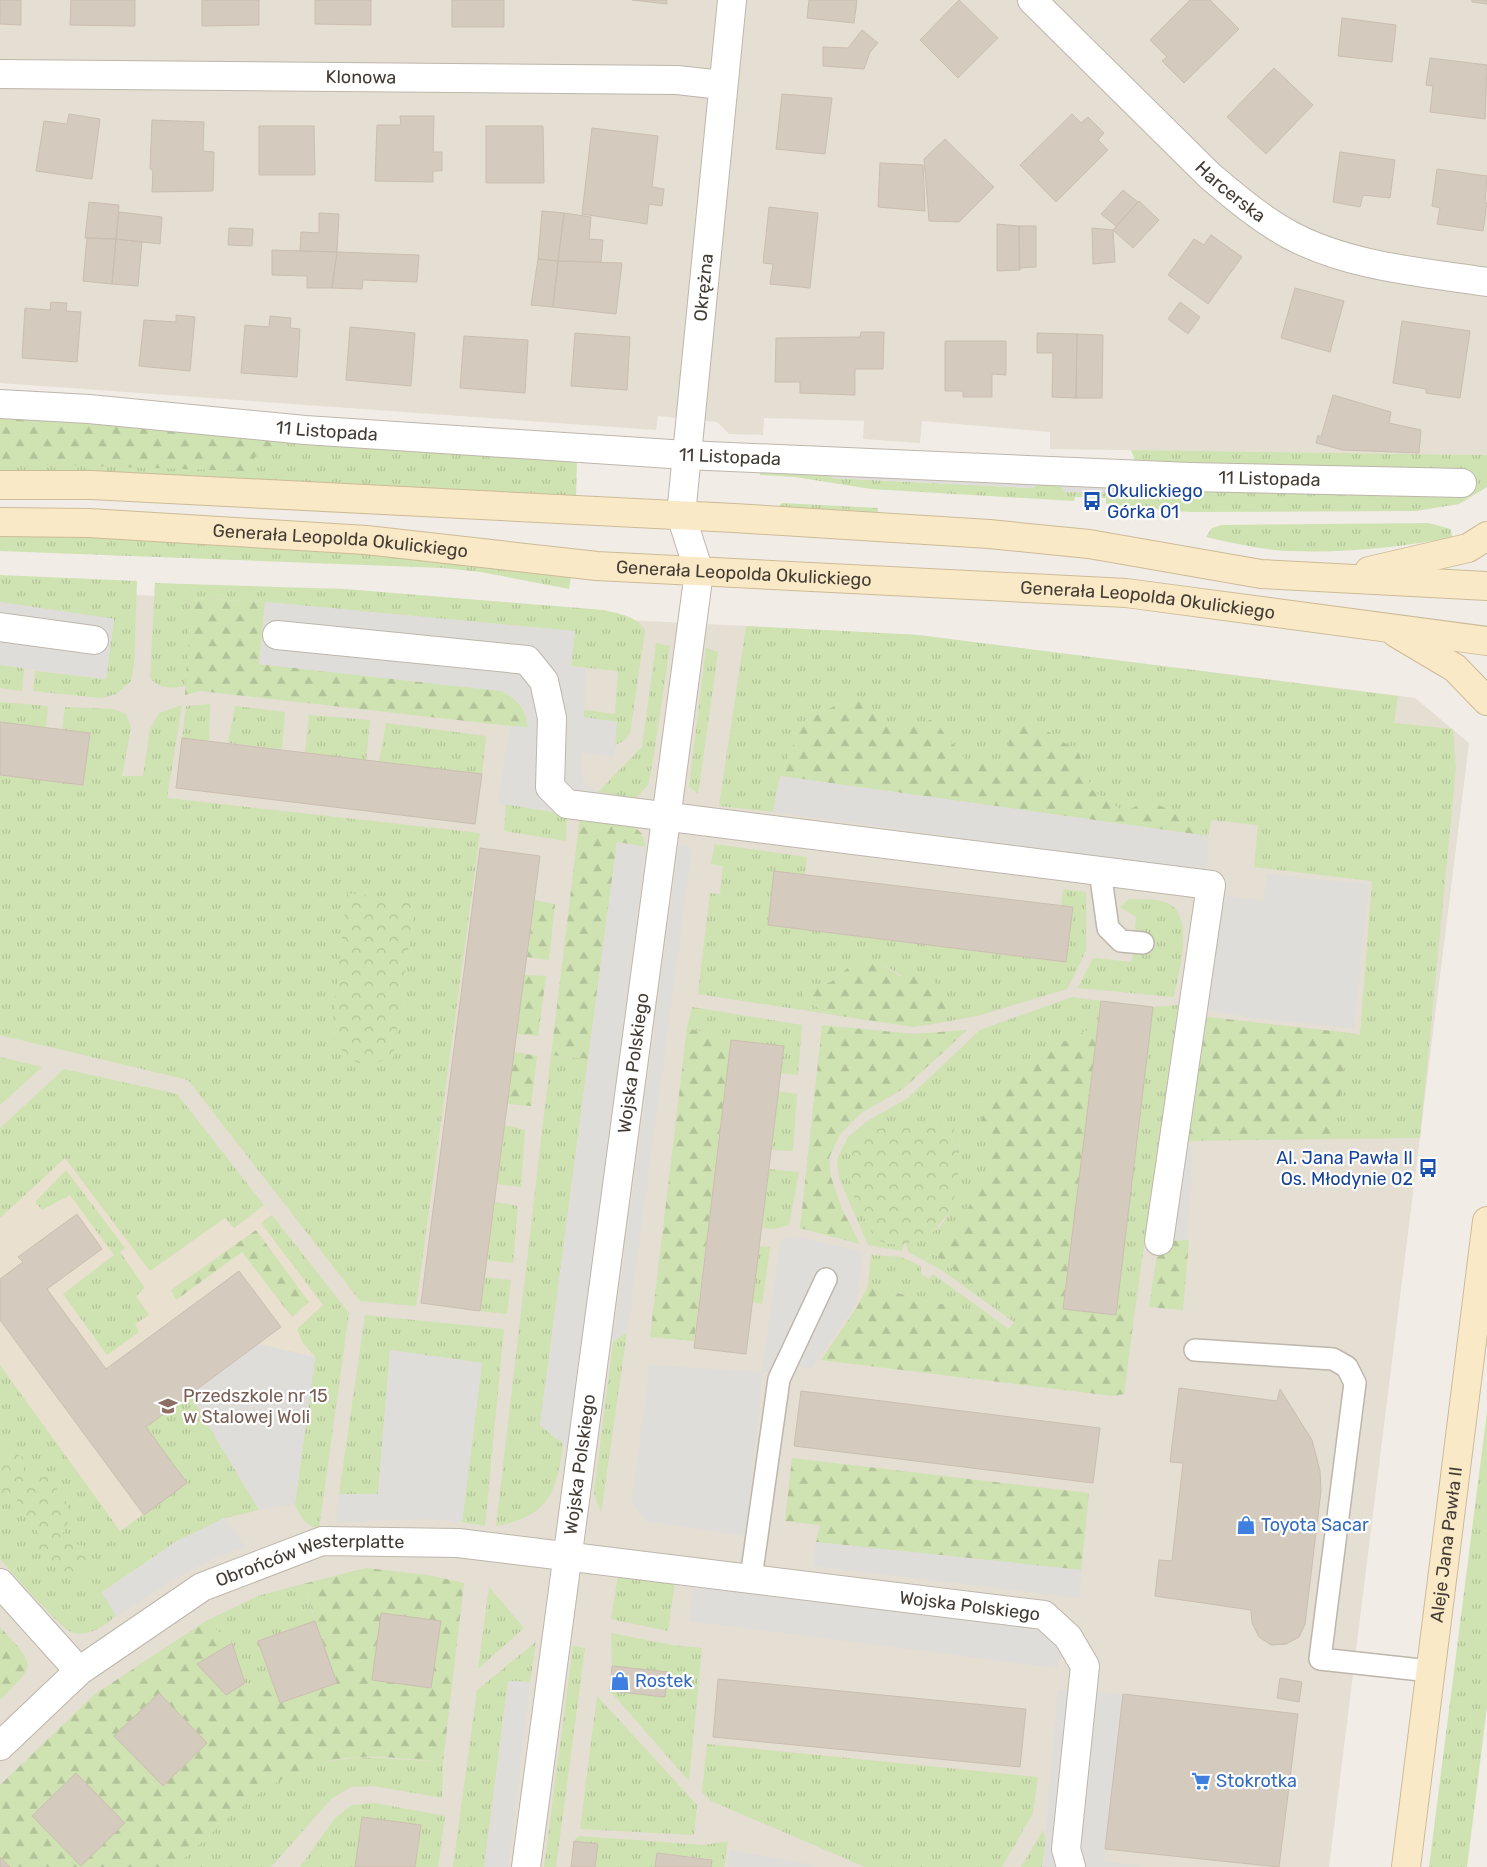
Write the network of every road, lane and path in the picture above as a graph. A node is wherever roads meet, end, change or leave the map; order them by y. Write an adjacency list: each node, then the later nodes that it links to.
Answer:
1 (732, 0): 4 (street, Okrężna)
2 (1032, 0): 5 (street, Harcerska)
3 (0, 74): 4 (street, Klonowa)
4 (722, 85): 7 (street, Okrężna)
5 (1487, 282)
6 (0, 404): 7 (street, 11 Listopada)
7 (686, 455): 8 (street, 11 Listopada); 10 (street, Okrężna)
8 (1462, 483)
9 (0, 485): 10 (street, Generała Leopolda Okulickiego)
10 (681, 515): 13 (street, Okrężna); 14 (street, Generała Leopolda Okulickiego)
11 (0, 522): 13 (street, Generała Leopolda Okulickiego)
12 (1487, 536): 14 (street)
13 (699, 572): 16 (street, Generała Leopolda Okulickiego); 22 (street, Wojska Polskiego)
14 (1338, 579): 15 (street, Generała Leopolda Okulickiego)
15 (1487, 586)
16 (1384, 626): 20 (street, Generała Leopolda Okulickiego); 21 (street)
17 (0, 627): 19 (street)
18 (277, 635): 22 (street)
19 (94, 640)
20 (1487, 641)
21 (1487, 701)
22 (666, 816): 23 (street); 29 (street, Wojska Polskiego)
23 (1100, 871): 24 (lane); 26 (street)
24 (1143, 943)
25 (1487, 1221): 33 (street, Aleje Jana Pawła II)
26 (1159, 1241)
27 (826, 1279): 30 (lane)
28 (1195, 1350): 33 (lane)
29 (568, 1555): 30 (street, Wojska Polskiego); 32 (street, Obrońców Westerplatte); 35 (street, Wojska Polskiego)
30 (751, 1578): 36 (street, Wojska Polskiego)
31 (0, 1583): 32 (street)
32 (79, 1671): 34 (street, Obrońców Westerplatte)
33 (1430, 1671): 37 (street, Aleje Jana Pawła II)
34 (0, 1746)
35 (526, 1867)
36 (1071, 1867)
37 (1406, 1867)

